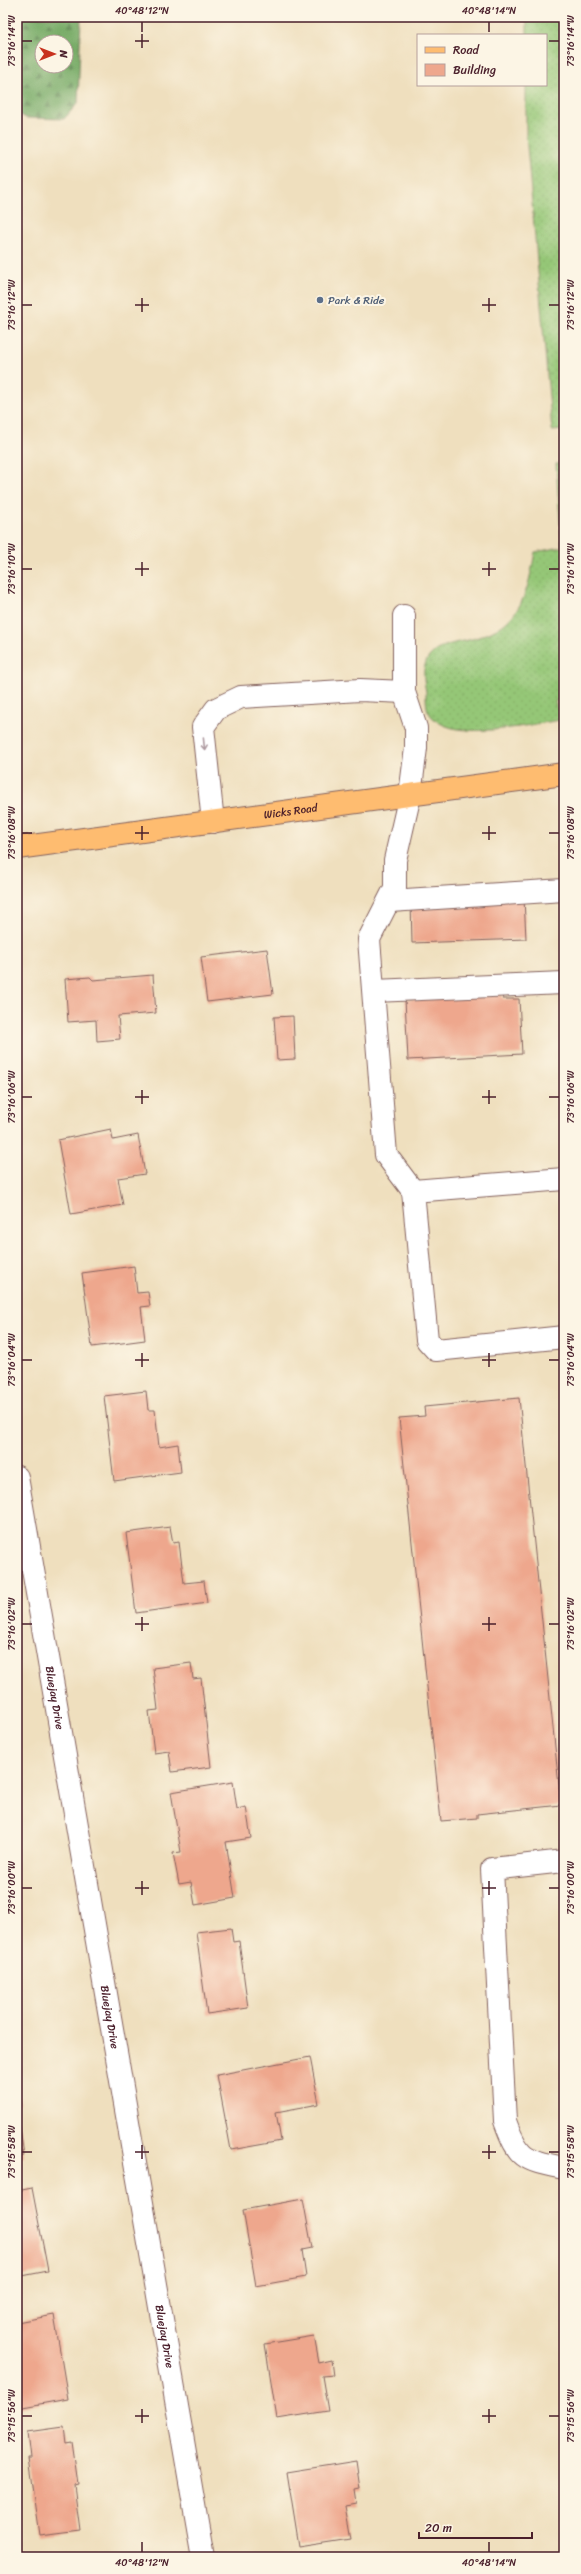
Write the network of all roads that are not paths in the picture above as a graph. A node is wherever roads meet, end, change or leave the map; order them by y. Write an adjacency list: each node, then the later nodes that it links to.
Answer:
1 (404, 616): 2 (street)
2 (404, 692): 4 (street); 5 (street, one-way to 5)
3 (564, 774): 4 (main road, Wicks Road)
4 (410, 795): 5 (main road, Wicks Road); 8 (street)
5 (212, 822): 6 (main road, Wicks Road)
6 (17, 848)
7 (564, 890): 8 (street)
8 (390, 901): 10 (street)
9 (564, 983): 10 (street)
10 (374, 991): 12 (street)
11 (564, 1179): 12 (street)
12 (413, 1191): 13 (street)
13 (564, 1337)
14 (17, 1477): 17 (street, Bluejay Drive)
15 (564, 1861): 16 (street)
16 (564, 2168)
17 (203, 2557)

